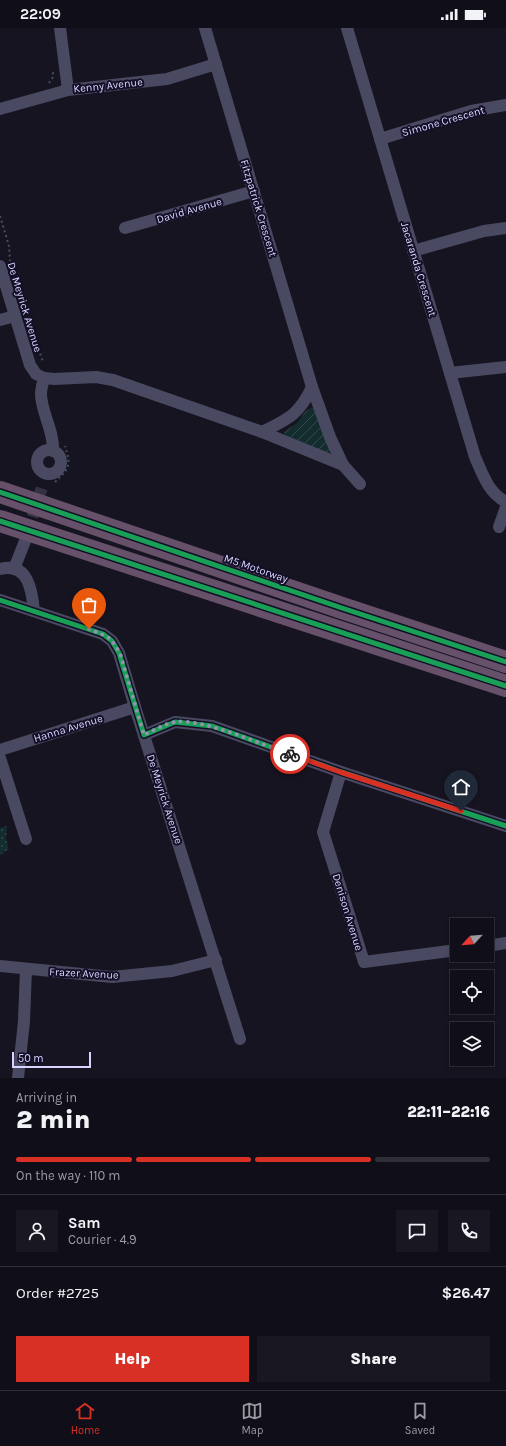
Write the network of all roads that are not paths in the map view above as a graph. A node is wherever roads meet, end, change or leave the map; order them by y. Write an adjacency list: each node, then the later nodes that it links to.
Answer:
1 (60, 28): 5 (street)
2 (206, 28): 4 (street, Fitzpatrick Crescent)
3 (347, 28): 8 (street, Jacaranda Crescent)
4 (216, 64): 5 (street, Kenny Avenue); 9 (street, Fitzpatrick Crescent)
5 (68, 90): 7 (street, Kenny Avenue)
6 (506, 105): 8 (street, Simone Crescent)
7 (0, 110)
8 (380, 138): 12 (street, Jacaranda Crescent)
9 (254, 191): 10 (street, David Avenue); 19 (street, Fitzpatrick Crescent)
10 (125, 228)
11 (506, 228): 12 (street)
12 (413, 251): 18 (street, Jacaranda Crescent)
13 (5, 264): 14 (street, De Meyrick Avenue)
14 (15, 316): 15 (street); 17 (street, De Meyrick Avenue)
15 (0, 320)
16 (506, 367): 18 (street)
17 (45, 372): 20 (street, Fitzpatrick Crescent); 21 (street)
18 (450, 373): 25 (street, Jacaranda Crescent)
19 (312, 387): 20 (street); 22 (street, Fitzpatrick Crescent)
20 (262, 432): 22 (street, Fitzpatrick Crescent)
21 (53, 451): 21 (street)
22 (343, 465): 23 (street, Fitzpatrick Crescent)
23 (360, 484)
24 (0, 492): 34 (highway, M5 Motorway)
25 (506, 502)
26 (506, 507): 28 (street)
27 (0, 521): 35 (highway)
28 (499, 526)
29 (25, 541): 31 (street)
30 (0, 569): 31 (street)
31 (14, 569): 33 (street)
32 (2, 601): 33 (street, De Meyrick Avenue)
33 (34, 611): 36 (street, De Meyrick Avenue)
34 (506, 662)
35 (506, 686)
36 (135, 707): 37 (street, De Meyrick Avenue); 38 (street, Hanna Avenue)
37 (144, 735): 40 (street); 46 (street, De Meyrick Avenue)
38 (0, 750)
39 (0, 758): 42 (street)
40 (340, 772): 41 (street); 45 (street, Denison Avenue)
41 (506, 826)
42 (26, 839)
43 (506, 943): 44 (street)
44 (494, 945)
45 (450, 951)
46 (216, 960): 48 (street, Frazer Avenue); 49 (street, De Meyrick Avenue)
47 (0, 966): 48 (street, Frazer Avenue)
48 (26, 970): 50 (street)
49 (240, 1039)
50 (18, 1078)

